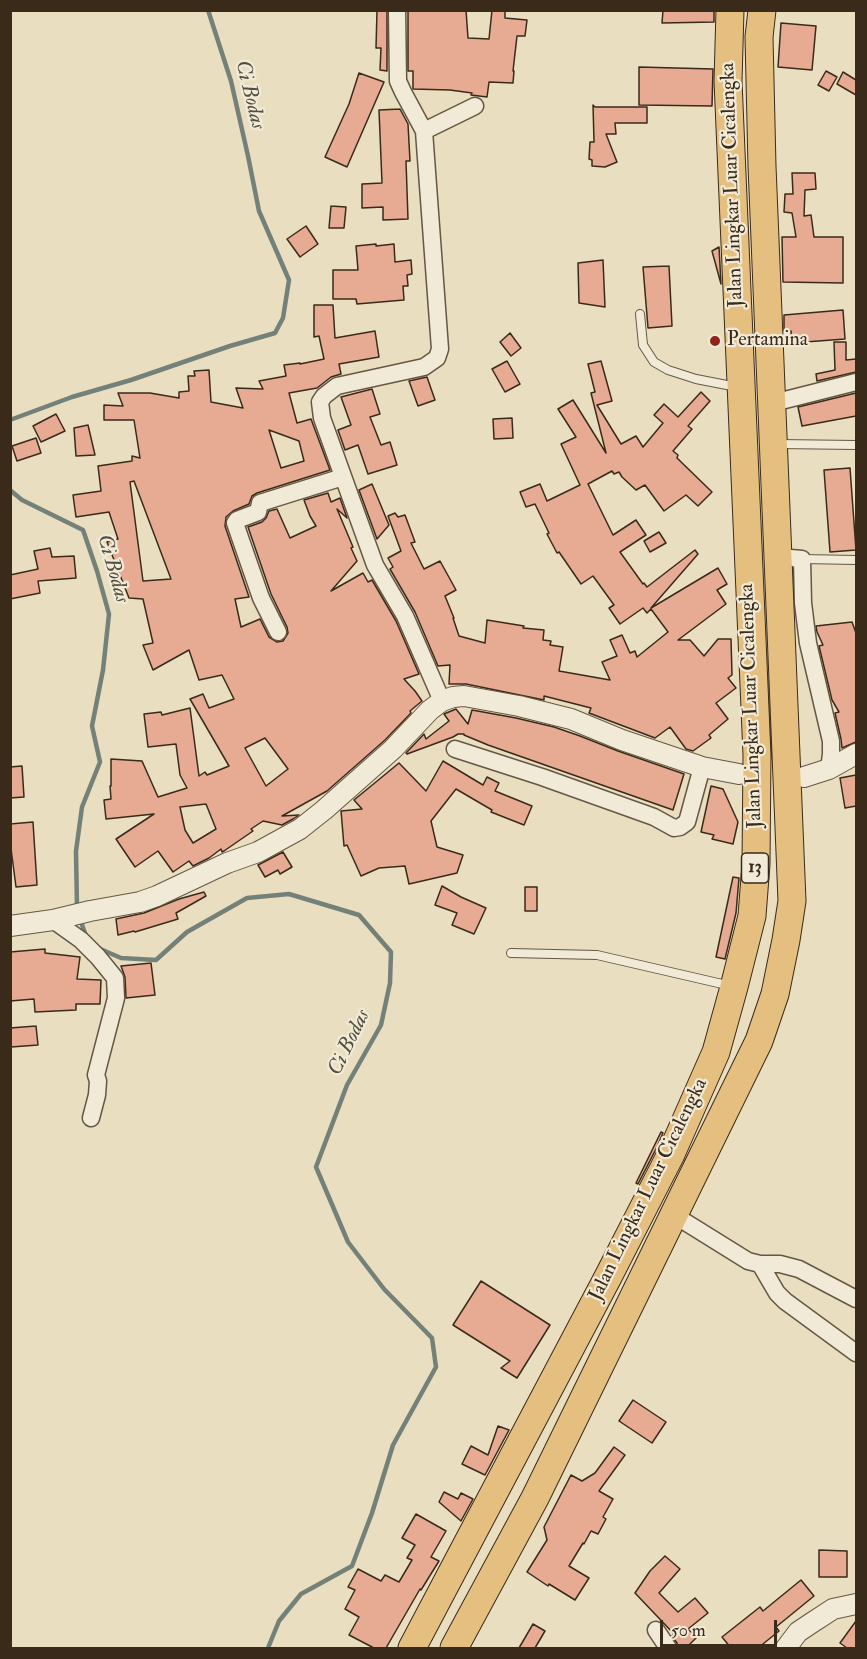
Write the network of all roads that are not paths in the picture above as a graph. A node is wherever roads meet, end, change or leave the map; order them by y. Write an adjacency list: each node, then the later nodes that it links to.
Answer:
1 (397, 10): 5 (street)
2 (730, 10): 8 (highway, Jalan Lingkar Luar Cicalengka / 13)
3 (762, 10): 9 (highway, Jalan Lingkar Luar Cicalengka / 13)
4 (475, 106): 5 (street)
5 (424, 131): 12 (street)
6 (640, 314): 8 (lane)
7 (856, 382): 9 (street)
8 (741, 388): 26 (highway, Jalan Lingkar Luar Cicalengka / 13)
9 (773, 403): 10 (highway, Jalan Lingkar Luar Cicalengka / 13)
10 (774, 444): 11 (lane); 13 (highway, Jalan Lingkar Luar Cicalengka / 13)
11 (856, 445)
12 (343, 477): 15 (street); 16 (street)
13 (790, 558): 14 (lane); 20 (street); 28 (highway, Jalan Lingkar Luar Cicalengka / 13)
14 (856, 560)
15 (278, 632)
16 (442, 701): 19 (street); 23 (street)
17 (454, 749): 19 (street)
18 (856, 754): 20 (street)
19 (702, 767): 21 (street)
20 (828, 769): 22 (street)
21 (739, 774)
22 (804, 777)
23 (61, 918): 24 (street); 27 (street)
24 (10, 926)
25 (511, 953): 26 (lane)
26 (734, 987): 34 (highway, Jalan Lingkar Luar Cicalengka / 13)
27 (91, 1118)
28 (674, 1215): 29 (street); 35 (highway, Jalan Lingkar Luar Cicalengka / 13)
29 (760, 1264): 30 (street); 31 (street)
30 (856, 1299)
31 (856, 1353)
32 (856, 1604): 37 (street)
33 (656, 1630): 36 (street)
34 (412, 1648)
35 (454, 1648)
36 (668, 1648)
37 (786, 1648)

